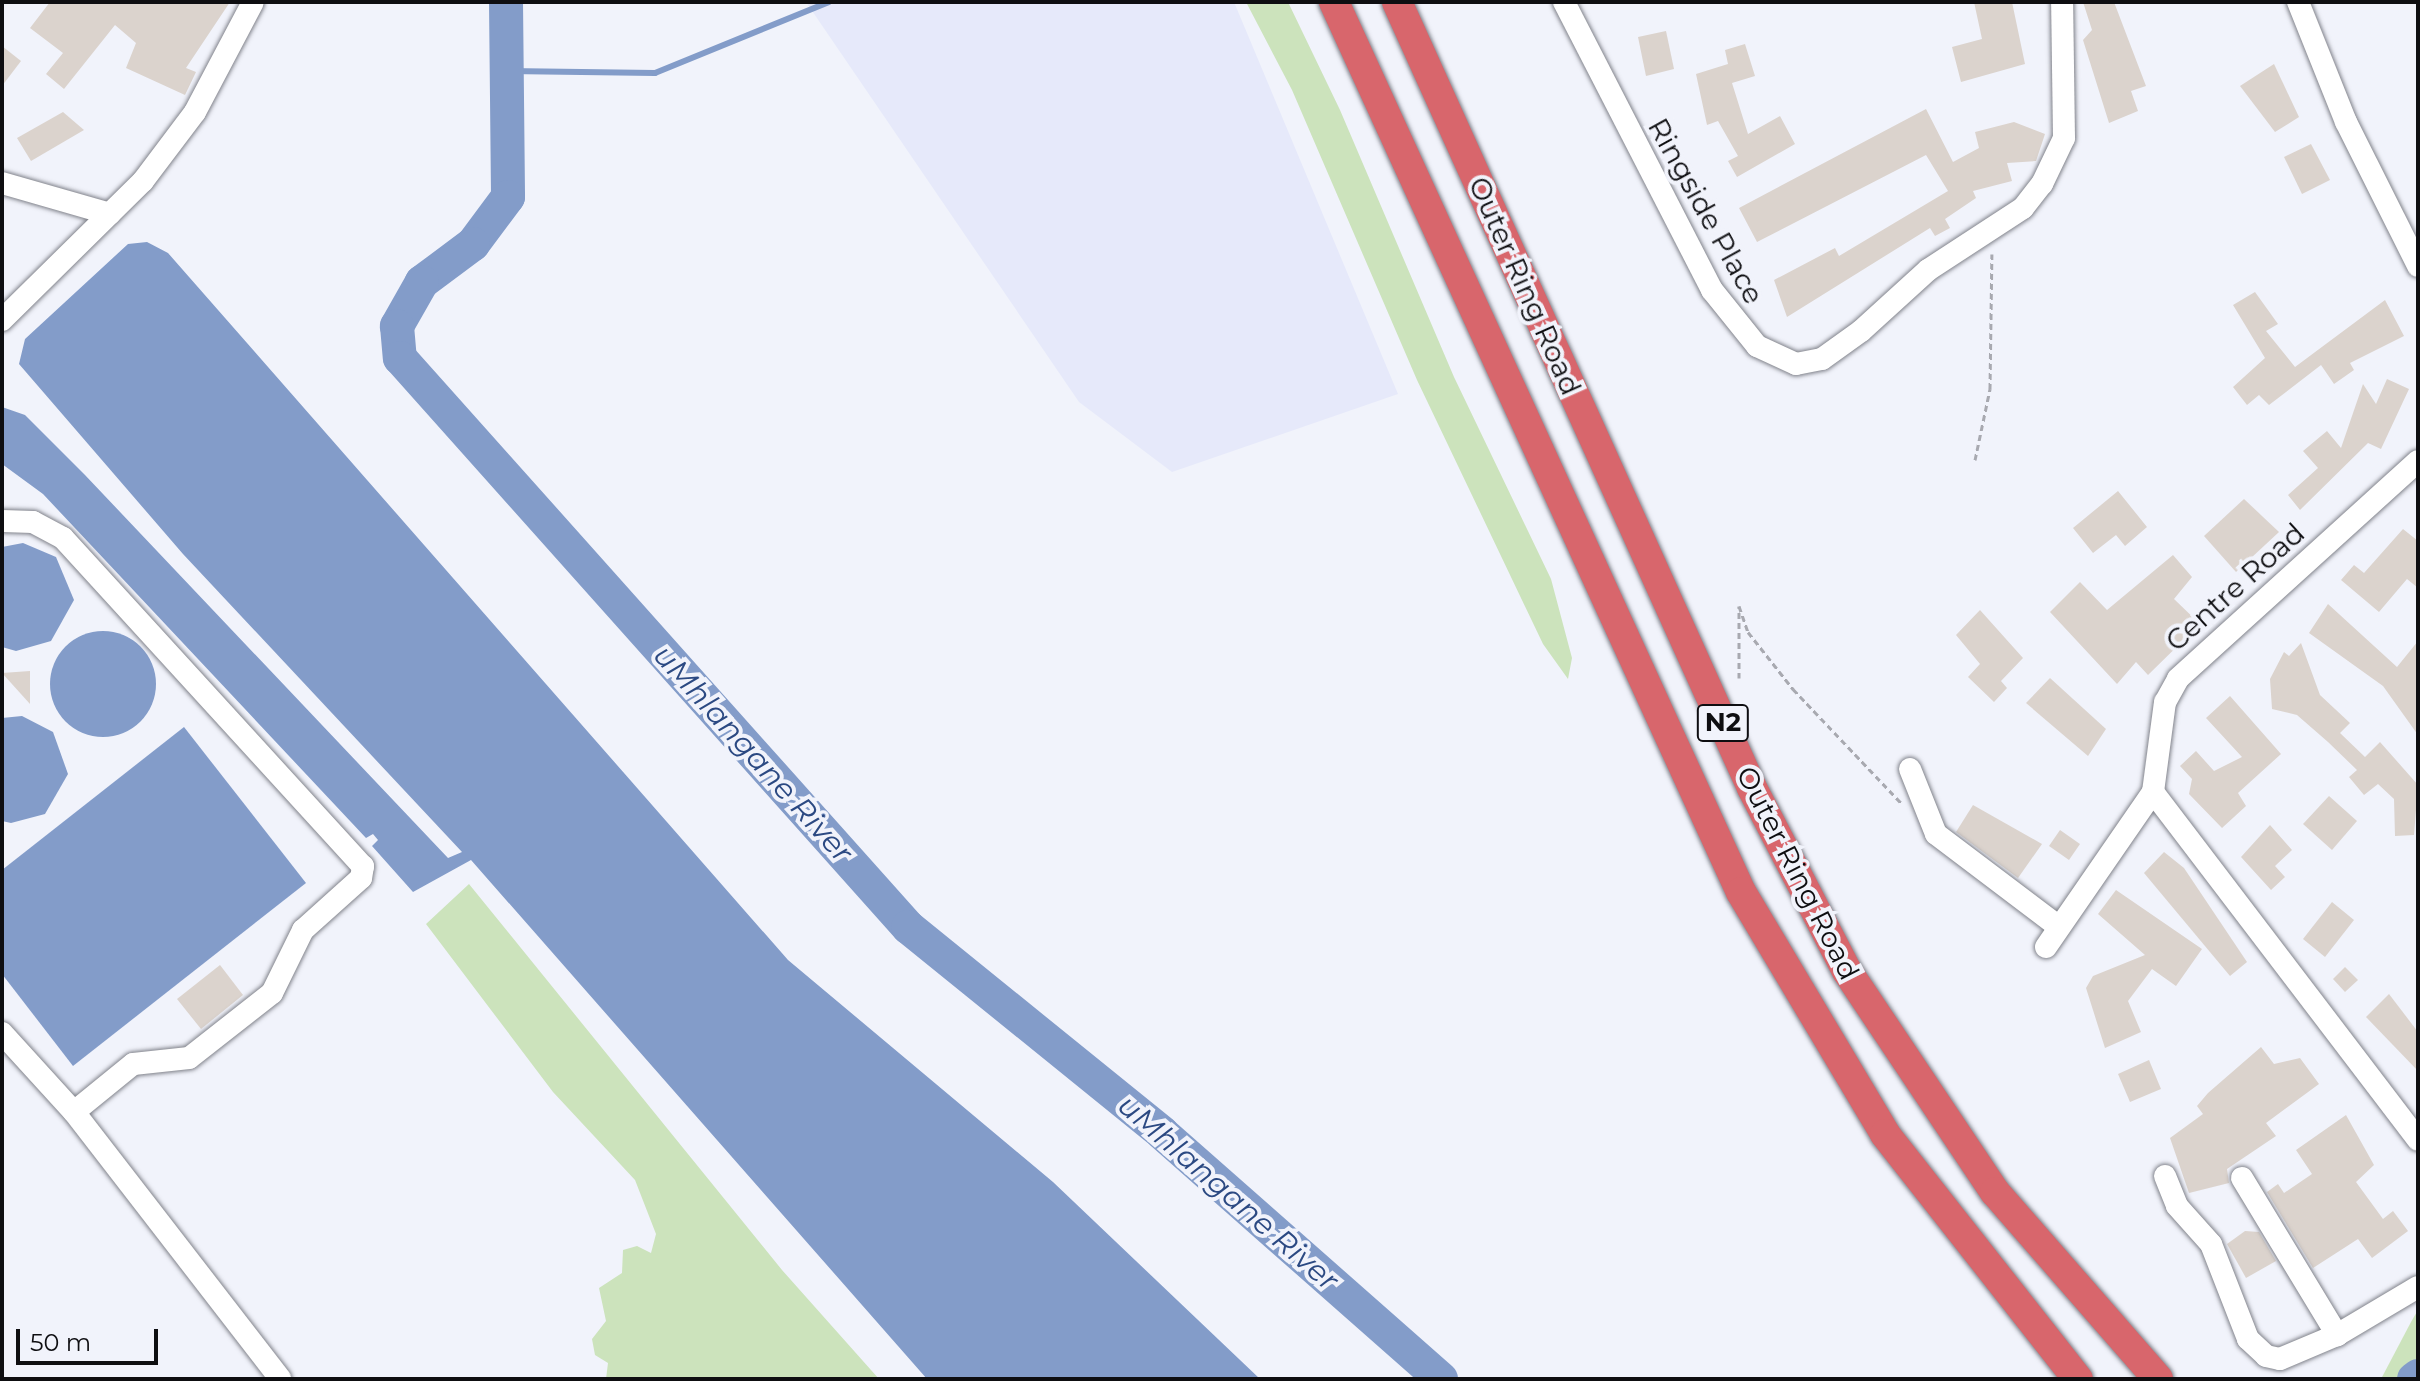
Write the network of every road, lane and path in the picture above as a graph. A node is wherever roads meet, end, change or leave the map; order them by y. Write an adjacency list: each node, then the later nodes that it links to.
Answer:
1 (253, 2): 8 (street)
2 (1334, 2): 29 (highway, Outer Ring Road / N2)
3 (1397, 2): 30 (highway, Outer Ring Road / N2)
4 (1564, 2): 9 (street, Ringside Place)
5 (2062, 2): 9 (street, Ringside Place)
6 (2298, 2): 10 (street)
7 (2, 183): 8 (street)
8 (110, 214): 11 (street)
9 (1990, 230): 12 (path)
10 (2418, 264)
11 (2, 320)
12 (1975, 460)
13 (2418, 461): 17 (street, Centre Road)
14 (2, 521): 22 (street)
15 (1739, 678): 18 (path)
16 (1910, 769): 19 (street)
17 (2153, 792): 19 (street, Centre Road); 23 (street)
18 (1905, 806)
19 (2059, 927): 20 (street, Centre Road)
20 (2046, 947)
21 (2, 1033): 22 (street)
22 (74, 1112): 28 (street)
23 (2418, 1140)
24 (2165, 1176): 27 (street)
25 (2242, 1178): 27 (street)
26 (2418, 1287): 27 (street)
27 (2337, 1335)
28 (280, 1379)
29 (2078, 1379)
30 (2158, 1379)

